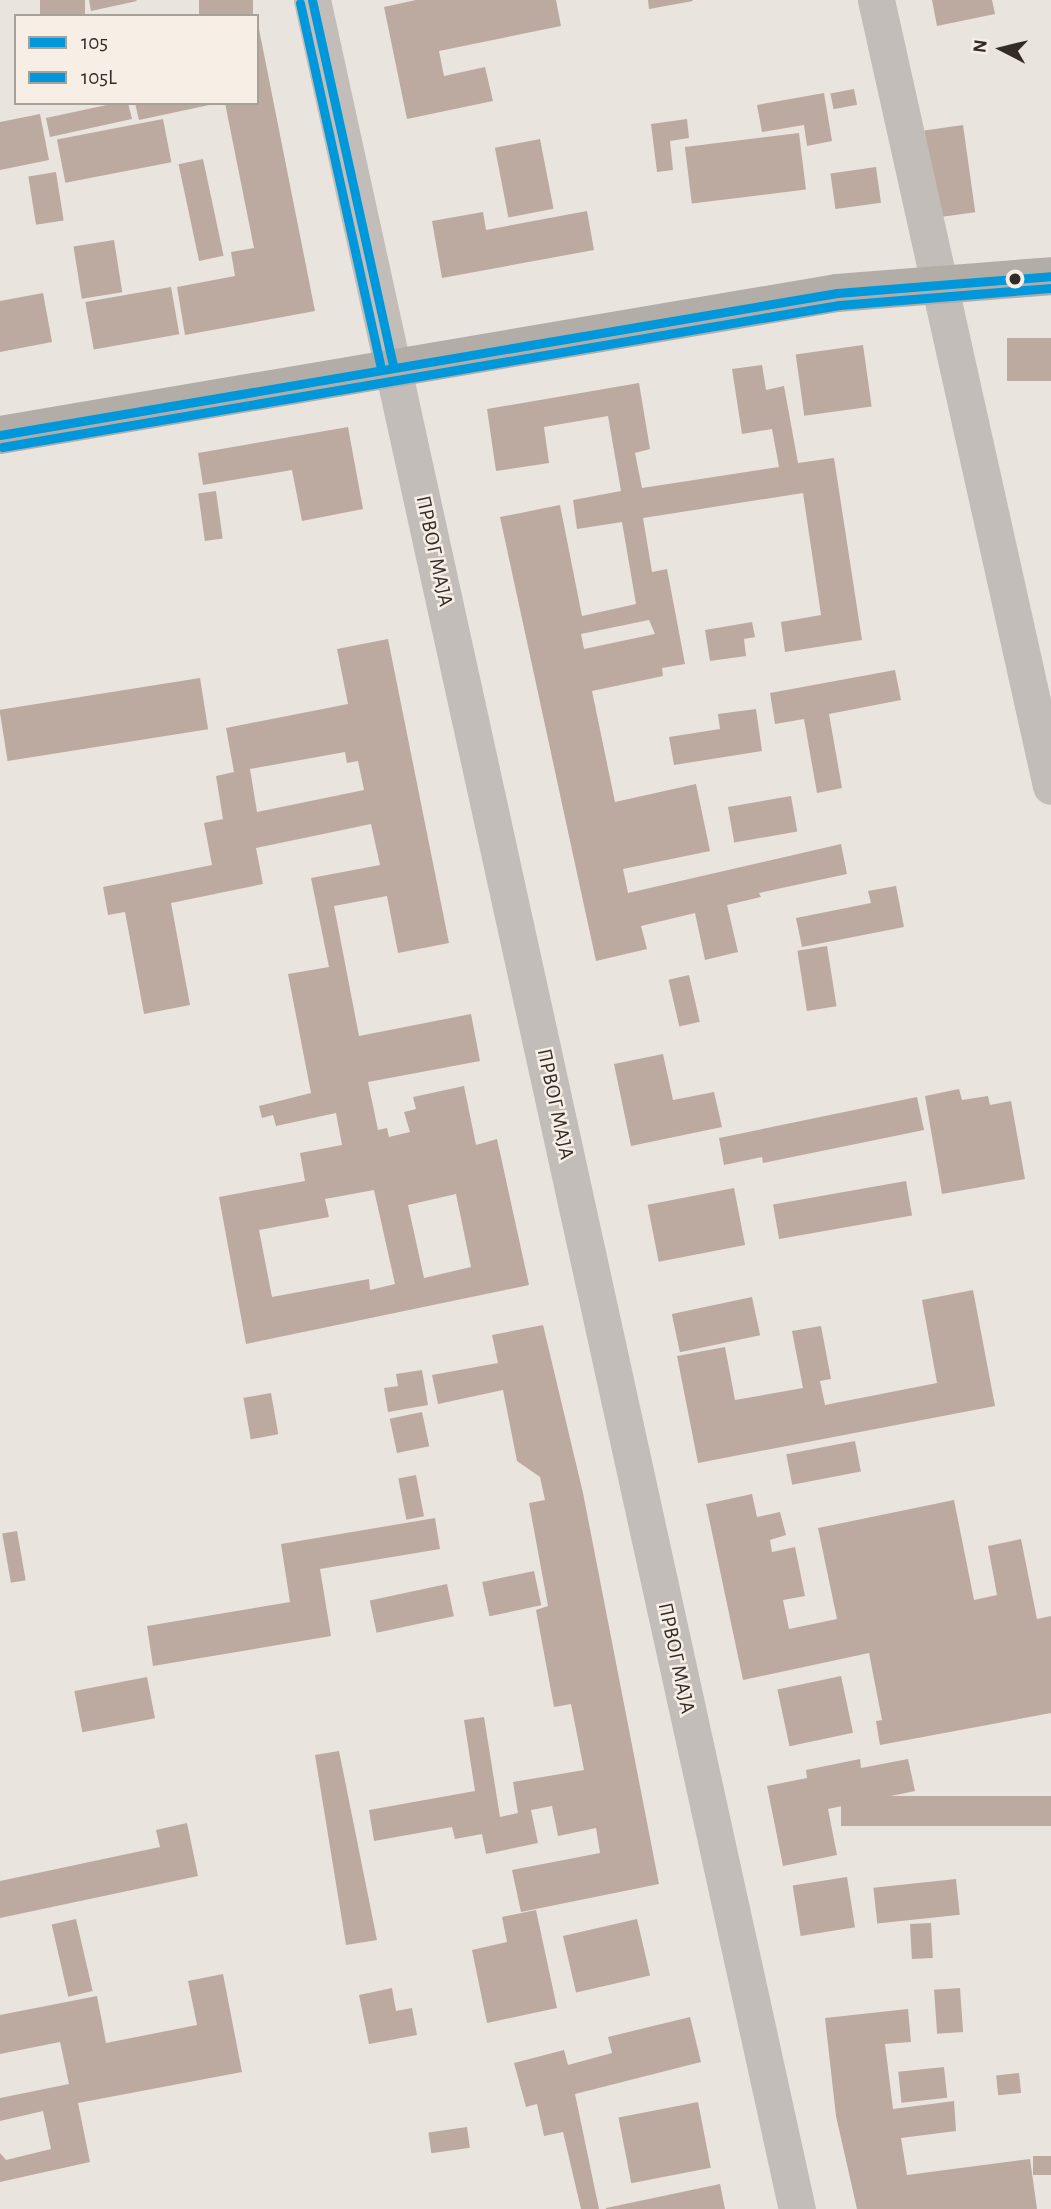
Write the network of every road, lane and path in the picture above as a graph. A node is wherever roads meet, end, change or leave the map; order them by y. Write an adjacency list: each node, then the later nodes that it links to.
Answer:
1 (312, 0): 5 (street, ПРВОГ МАЈА)
2 (876, 0): 4 (street)
3 (1051, 276): 4 (street)
4 (942, 281): 5 (street); 7 (street)
5 (393, 366): 6 (street); 8 (street, ПРВОГ МАЈА)
6 (0, 435)
7 (1051, 786)
8 (797, 2209)

